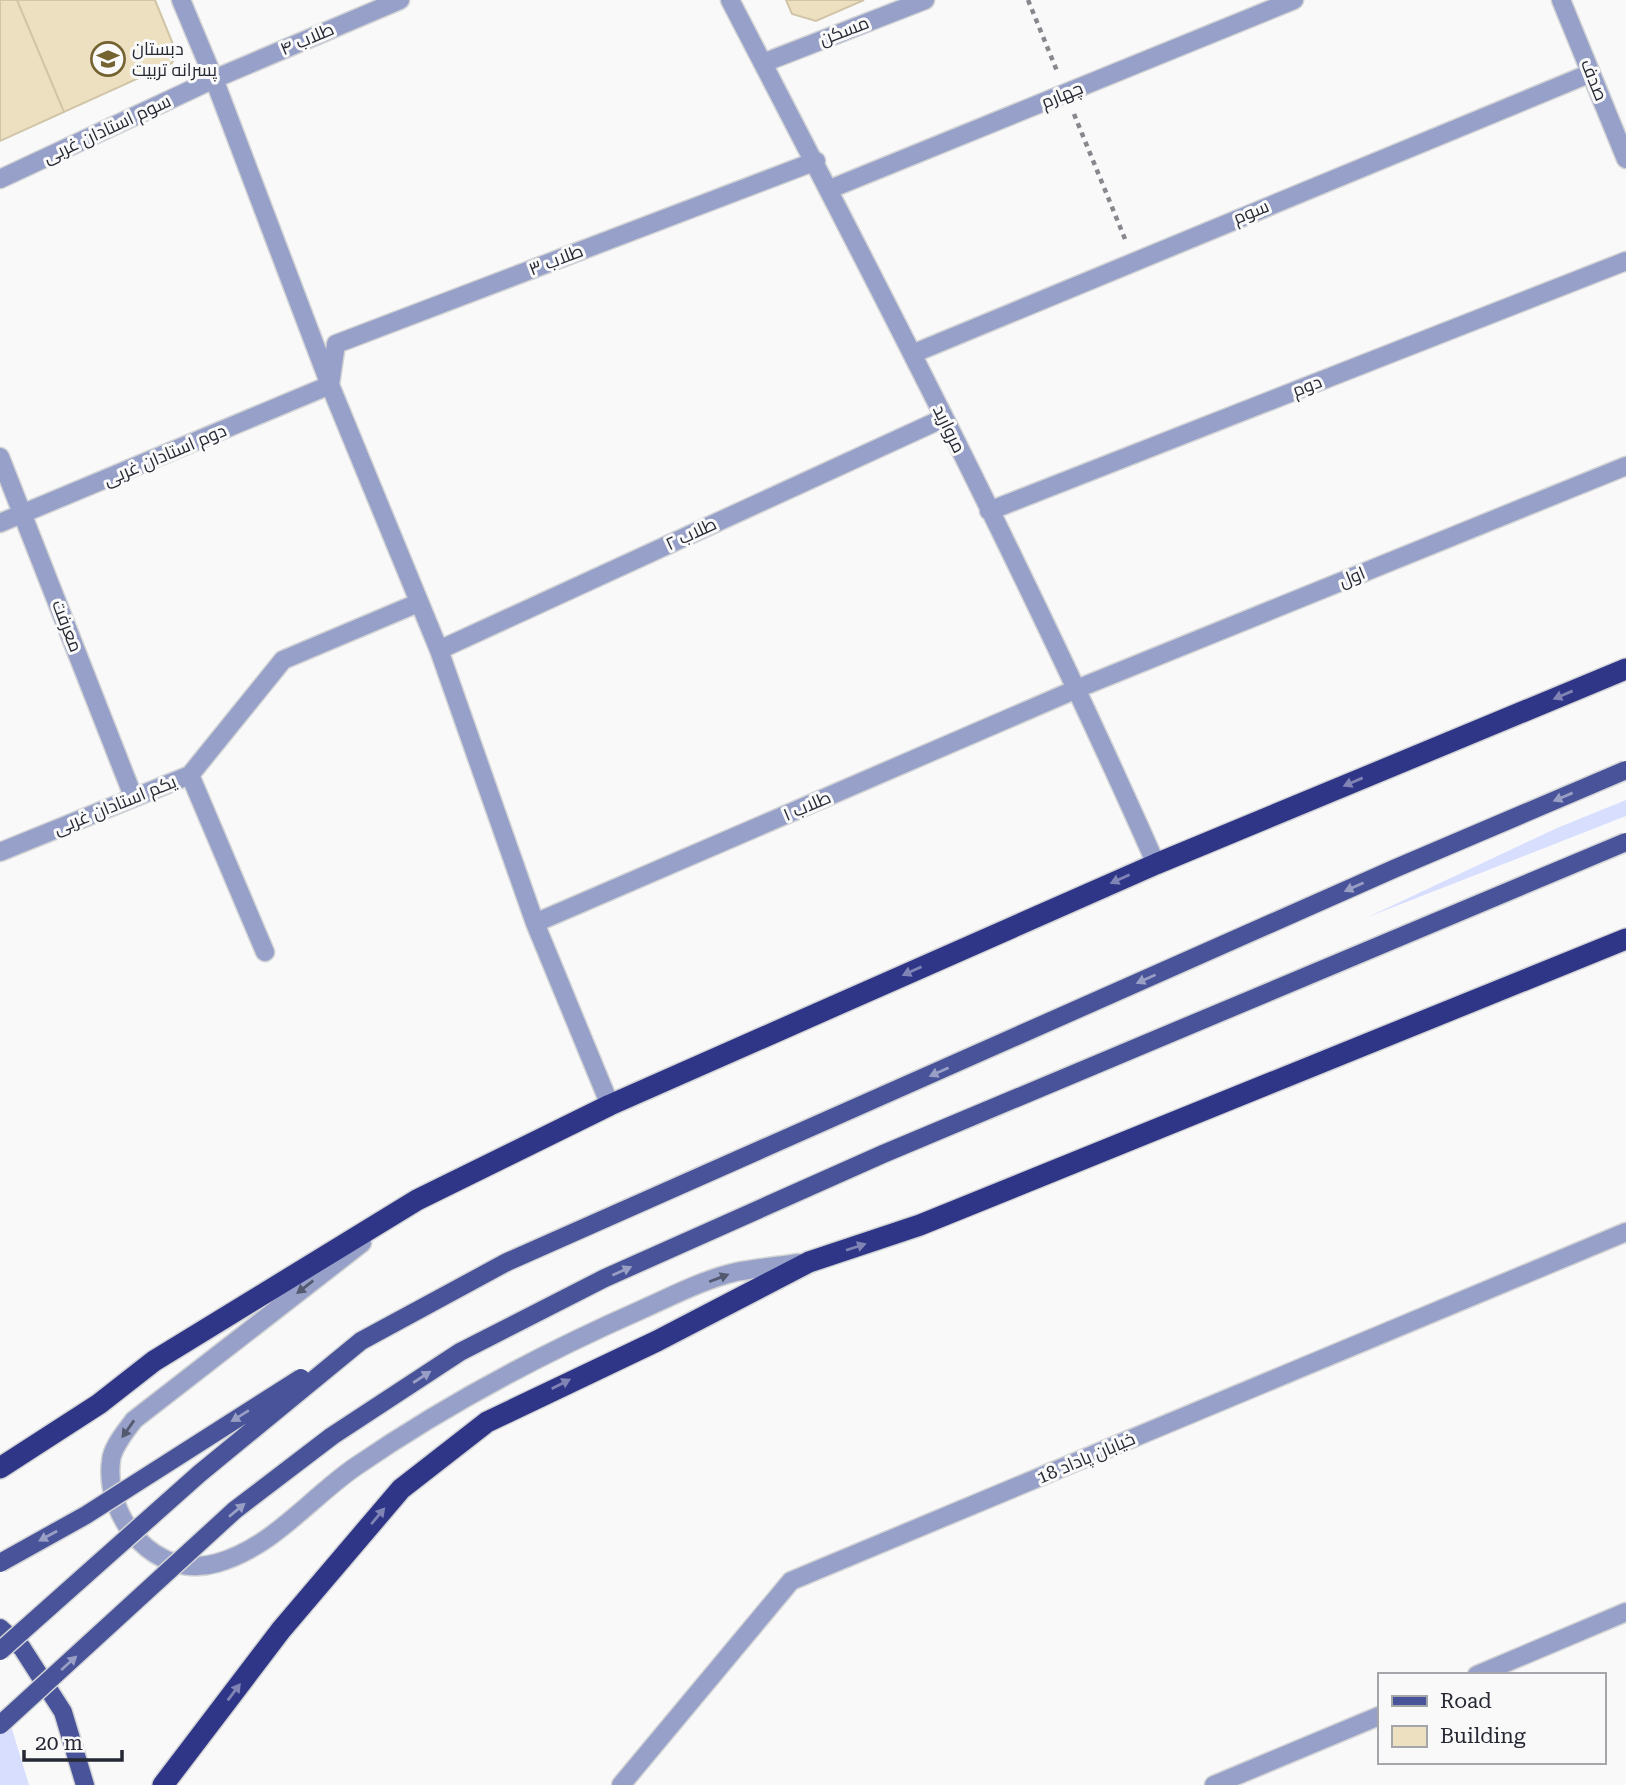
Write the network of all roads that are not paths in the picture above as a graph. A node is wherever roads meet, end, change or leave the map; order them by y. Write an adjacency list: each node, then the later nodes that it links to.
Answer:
1 (181, 0): 9 (street)
2 (400, 0): 9 (street, طلاب ۴)
3 (730, 0): 7 (street, مروارید)
4 (925, 0): 7 (street, مسکن)
5 (1294, 0): 13 (street, چهارم)
6 (1561, 0): 8 (street, صدف)
7 (763, 63): 11 (street, مروارید)
8 (1591, 73): 10 (street, صدف); 15 (street, سوم)
9 (214, 79): 12 (street, سوم استادان غربی); 16 (street)
10 (1626, 159)
11 (816, 161): 13 (street, مروارید); 16 (street, طلاب ۳)
12 (0, 179)
13 (830, 189): 15 (street, مروارید)
14 (1626, 261): 20 (street, دوم)
15 (912, 354): 17 (street, مروارید)
16 (330, 386): 21 (street, دوم استادان غربی); 23 (street)
17 (944, 418): 20 (street, مروارید); 24 (street, طلاب ۲)
18 (0, 457): 21 (street, معرفت)
19 (1626, 466): 26 (street, اول)
20 (989, 511): 26 (street, مروارید)
21 (22, 514): 22 (street, دوم استادان غربی); 29 (street, معرفت)
22 (0, 523)
23 (418, 603): 24 (street); 28 (street, یکم استادان غربی)
24 (439, 650): 33 (street)
25 (1626, 669): 32 (highway, one-way to 32)
26 (1079, 688): 32 (street, مروارید); 33 (street, طلاب ۱)
27 (1626, 770): 40 (main road, one-way to 40, bridge)
28 (190, 775): 29 (street, یکم استادان غربی); 35 (street)
29 (133, 796): 31 (street, یکم استادان غربی)
30 (1626, 842): 48 (main road, one-way to 30, bridge)
31 (0, 852)
32 (1156, 864): 36 (highway, one-way to 36)
33 (535, 923): 36 (street)
34 (1626, 939): 39 (highway, one-way to 34)
35 (265, 953)
36 (610, 1105): 37 (highway)
37 (417, 1200): 39 (street, one-way to 39); 41 (highway)
38 (1626, 1232): 51 (street, خیابان پاداد 18)
39 (810, 1262): 50 (highway, one-way to 39)
40 (360, 1341): 42 (main road, one-way to 42, bridge); 45 (main road, bridge)
41 (0, 1468)
42 (0, 1563)
43 (1626, 1612): 46 (street)
44 (0, 1628): 49 (main road)
45 (0, 1651)
46 (1482, 1673)
47 (1378, 1716): 52 (street)
48 (0, 1725)
49 (85, 1785)
50 (163, 1785)
51 (621, 1785)
52 (1214, 1785)

